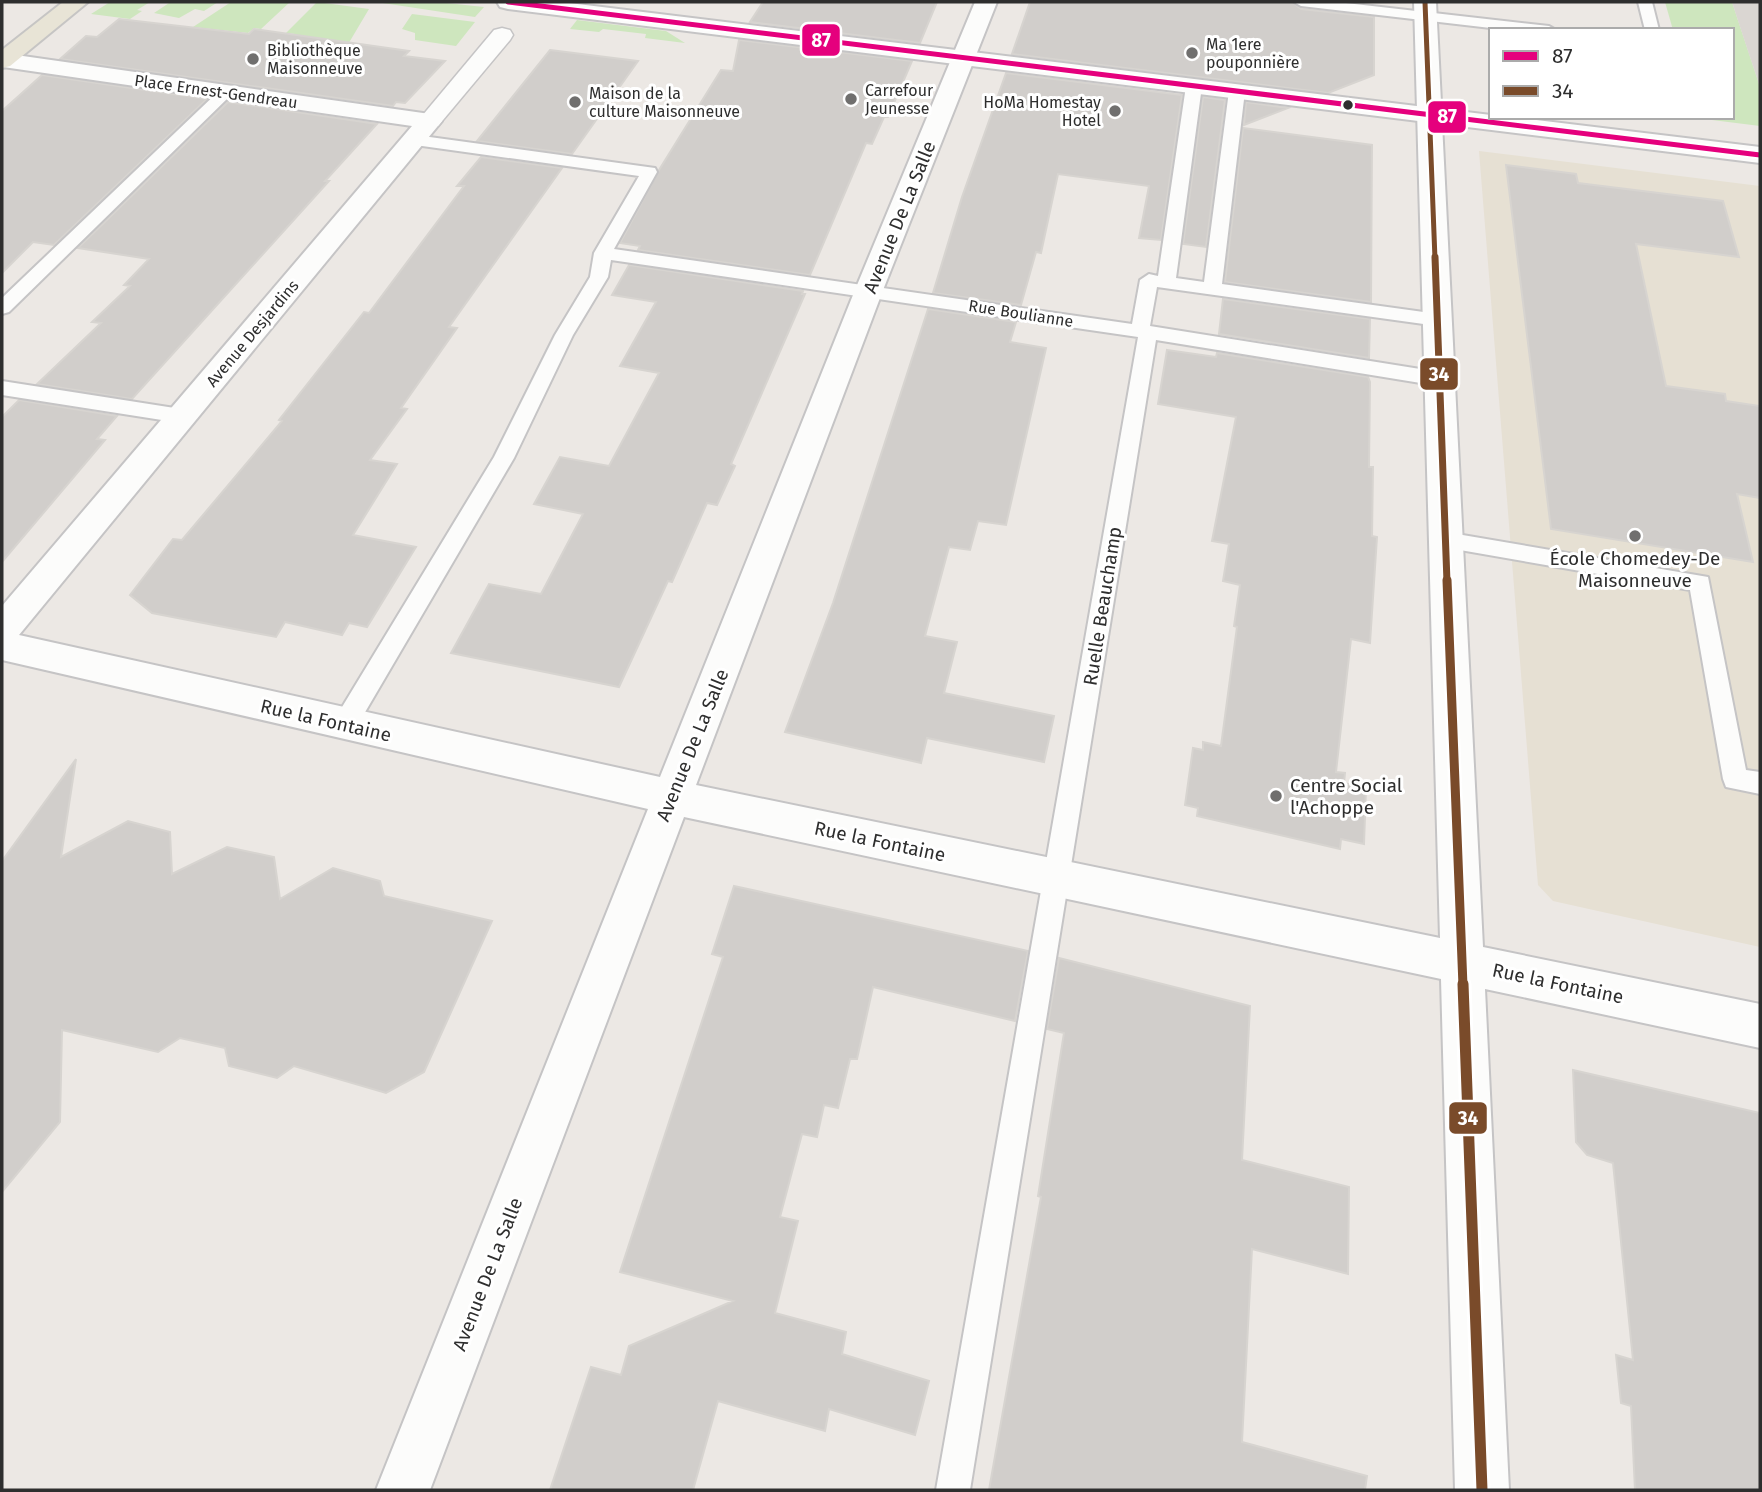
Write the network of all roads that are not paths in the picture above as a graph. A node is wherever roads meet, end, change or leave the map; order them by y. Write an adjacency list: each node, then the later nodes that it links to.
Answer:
1 (48, 2): 11 (main road)
2 (77, 2): 11 (main road)
3 (986, 2): 12 (street, Avenue De La Salle)
4 (1301, 2): 7 (lane)
5 (1644, 2): 9 (lane)
6 (524, 3): 12 (street)
7 (1425, 9): 8 (lane); 16 (street)
8 (1537, 28)
9 (1651, 28)
10 (502, 36): 17 (street, Avenue Desjardins)
11 (2, 53): 15 (street, Place Ernest-Gendreau)
12 (964, 57): 13 (street); 22 (street, Avenue De La Salle)
13 (1194, 86): 14 (street); 20 (lane)
14 (1237, 91): 16 (street); 21 (lane)
15 (226, 92): 17 (street, Place Ernest-Gendreau); 23 (lane)
16 (1430, 114): 18 (street); 24 (street)
17 (422, 131): 19 (lane); 28 (street, Avenue Desjardins)
18 (1760, 155)
19 (603, 253): 22 (lane, Rue Boulianne); 32 (lane)
20 (1166, 282): 21 (lane); 25 (lane, Ruelle Beauchamp)
21 (1212, 288): 24 (lane)
22 (869, 290): 25 (lane, Rue Boulianne); 34 (street, Avenue De La Salle)
23 (2, 308)
24 (1438, 320): 26 (street)
25 (1144, 332): 26 (lane, Rue Boulianne); 35 (lane, Ruelle Beauchamp)
26 (1439, 379): 29 (street)
27 (2, 388): 28 (lane)
28 (181, 416): 30 (street, Avenue Desjardins)
29 (1445, 540): 33 (lane); 36 (street)
30 (2, 631)
31 (2, 646): 32 (street, Rue la Fontaine)
32 (345, 724): 34 (street, Rue la Fontaine)
33 (1760, 783)
34 (671, 797): 35 (street, Rue la Fontaine); 38 (street, Avenue De La Salle)
35 (1057, 879): 36 (street, Rue la Fontaine); 39 (lane, Ruelle Beauchamp)
36 (1460, 961): 37 (street, Rue la Fontaine); 40 (street)
37 (1760, 1026)
38 (403, 1490)
39 (953, 1490)
40 (1482, 1490)

